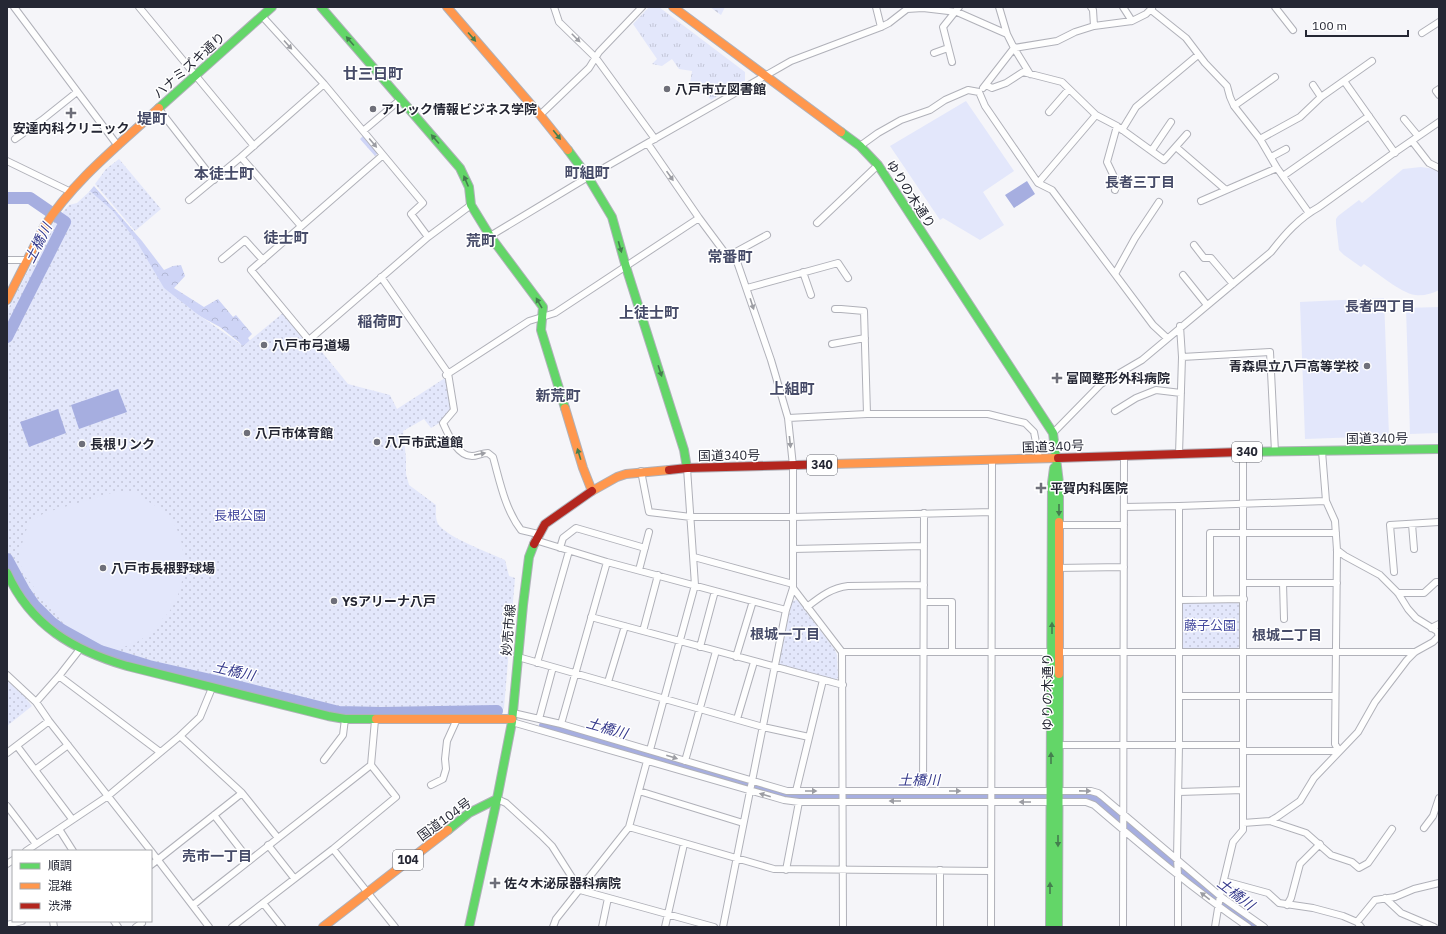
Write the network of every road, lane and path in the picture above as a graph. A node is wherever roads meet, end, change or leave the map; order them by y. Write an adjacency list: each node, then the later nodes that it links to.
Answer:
1 (14, 7): 42 (street)
2 (139, 7): 33 (street)
3 (272, 7): 17 (main road, ハナミズキ通り)
4 (321, 7): 46 (main road, one-way to 4)
5 (447, 7): 50 (main road, one-way to 50)
6 (554, 7): 29 (street, one-way to 29)
7 (642, 7): 29 (street)
8 (673, 7): 34 (main road, ゆりの木通り)
9 (876, 7): 21 (street)
10 (999, 7): 24 (street)
11 (1091, 7): 20 (street)
12 (1123, 7): 18 (street)
13 (1275, 7): 22 (street)
14 (1152, 8): 18 (street); 28 (street)
15 (902, 9): 16 (street); 21 (street)
16 (958, 9): 24 (street); 25 (street)
17 (262, 16): 33 (main road, ハナミズキ通り); 37 (street, one-way to 37)
18 (1132, 21): 20 (street)
19 (1439, 22): 23 (street)
20 (1094, 26): 26 (street)
21 (881, 27): 34 (street)
22 (1293, 30)
23 (1422, 33)
24 (1007, 34): 26 (street)
25 (948, 48): 27 (street); 31 (street)
26 (1014, 48): 32 (street); 38 (street)
27 (934, 53)
28 (1198, 55): 47 (street); 56 (street)
29 (596, 58): 50 (street); 61 (street)
30 (1372, 61): 36 (street)
31 (952, 62)
32 (1030, 74): 38 (street); 41 (street)
33 (195, 75): 48 (main road, ハナミズキ通り); 66 (street)
34 (765, 75): 61 (street); 67 (main road, ゆりの木通り)
35 (1275, 77): 47 (street)
36 (1344, 81): 45 (street); 52 (street)
37 (324, 84): 57 (street); 66 (street)
38 (986, 85): 43 (street)
39 (1313, 85): 45 (street)
40 (1439, 89): 44 (street)
41 (1069, 90): 49 (street); 51 (street)
42 (77, 92): 60 (street); 65 (street)
43 (979, 92): 67 (street); 82 (street)
44 (1439, 95)
45 (1322, 97): 62 (street)
46 (401, 99): 57 (street); 89 (main road, one-way to 46)
47 (1234, 106): 62 (street)
48 (158, 108): 65 (main road, ハナミズキ通り); 81 (street)
49 (1049, 112)
50 (540, 115): 80 (main road, one-way to 80)
51 (1096, 115): 56 (street); 82 (street)
52 (1369, 116): 71 (street); 79 (street)
53 (1404, 119): 59 (street)
54 (1171, 122): 70 (street)
55 (1438, 124): 59 (street)
56 (1120, 128): 70 (street); 83 (street)
57 (363, 132): 72 (street, one-way to 72)
58 (1187, 134): 68 (street)
59 (1418, 136): 63 (street)
60 (15, 139)
61 (656, 139): 64 (street)
62 (1260, 139): 74 (street)
63 (1412, 141): 71 (street); 78 (street)
64 (648, 144): 80 (street); 91 (street, one-way to 91)
65 (118, 146): 85 (main road, ハナミズキ通り)
66 (254, 146): 73 (street)
67 (860, 146): 76 (main road, ゆりの木通り)
68 (1176, 147): 70 (street); 84 (street)
69 (1286, 149): 74 (street)
70 (1152, 150)
71 (1395, 153): 90 (street)
72 (383, 155): 93 (street); 96 (street)
73 (241, 157): 81 (street); 93 (street)
74 (1271, 157): 77 (street)
75 (7, 161): 85 (street)
76 (878, 165): 92 (street); 126 (main road, ゆりの木通り)
77 (1277, 168): 79 (street); 84 (street)
78 (1439, 168)
79 (1283, 176): 90 (street)
80 (588, 178): 95 (street); 103 (main road, one-way to 103)
81 (214, 180): 86 (street)
82 (1038, 183): 105 (street)
83 (1115, 190)
84 (1226, 190): 87 (street)
85 (71, 192): 101 (main road, ハナミズキ通り)
86 (189, 200)
87 (1201, 201)
88 (1159, 202): 105 (street)
89 (471, 206): 95 (main road); 96 (street)
90 (1309, 213): 109 (street)
91 (698, 218): 98 (street); 103 (street)
92 (817, 223)
93 (301, 226): 102 (street)
94 (767, 235): 98 (street)
95 (490, 236): 115 (main road, one-way to 95)
96 (428, 237): 107 (street)
97 (1194, 245): 109 (street)
98 (734, 253): 110 (street)
99 (222, 259): 102 (street)
100 (7, 260): 101 (street)
101 (28, 260): 112 (main road, ハナミズキ通り)
102 (263, 260): 107 (street)
103 (626, 267): 115 (street); 137 (main road, one-way to 137)
104 (803, 272): 108 (street); 110 (street); 111 (street)
105 (1115, 274): 118 (street)
106 (1183, 275): 113 (street)
107 (381, 277): 121 (street)
108 (848, 278)
109 (1233, 284): 113 (street)
110 (747, 288): 125 (street, one-way to 125)
111 (811, 294)
112 (7, 300)
113 (1207, 305): 116 (street)
114 (835, 309): 117 (street)
115 (543, 316): 121 (street); 139 (main road, one-way to 115)
116 (1180, 326): 118 (street); 120 (street)
117 (864, 338): 119 (street); 124 (street)
118 (1166, 338): 126 (street)
119 (832, 344)
120 (1182, 357): 122 (street); 130 (street)
121 (446, 374): 155 (street, one-way to 155)
122 (1181, 393): 123 (street); 131 (street)
123 (1115, 411)
124 (867, 414): 125 (street); 133 (street)
125 (788, 418): 136 (street, one-way to 136)
126 (1054, 433): 134 (main road, ゆりの木通り)
127 (1439, 449): 128 (main road, 国道340号 / 340)
128 (1322, 451): 130 (main road, 国道340号 / 340); 140 (street)
129 (1243, 452): 130 (main road, 国道340号 / 340); 131 (main road, 国道340号 / 340); 141 (street)
130 (1275, 452)
131 (1179, 454): 132 (main road, 国道340号 / 340)
132 (1124, 456): 134 (main road, 国道340号 / 340); 142 (street)
133 (1039, 458): 134 (main road, 国道340号 / 340); 135 (main road, 国道340号 / 340)
134 (1056, 458): 150 (main road, ゆりの木通り, one-way to 150); 166 (main road, ゆりの木通り)
135 (992, 460): 136 (main road, 国道340号 / 340); 144 (street)
136 (793, 466): 137 (main road, 国道340号 / 340); 147 (street)
137 (687, 468): 138 (main road, 国道340号 / 340); 146 (street)
138 (641, 471): 139 (main road, 国道340号 / 340); 146 (street)
139 (592, 491): 155 (main road, 妙売市線)
140 (1326, 501): 141 (street); 154 (street)
141 (1243, 503): 143 (street); 153 (street)
142 (1124, 506): 143 (street); 151 (street)
143 (1179, 506): 182 (street)
144 (992, 512): 145 (street); 199 (street)
145 (924, 513): 147 (street); 156 (street)
146 (691, 517): 147 (street); 163 (street)
147 (793, 517): 159 (street)
148 (1439, 522): 149 (street)
149 (1412, 524): 160 (street); 168 (street)
150 (1059, 525): 151 (street); 166 (main road, ゆりの木通り)
151 (1124, 525): 165 (street)
152 (649, 532): 158 (street)
153 (1244, 533): 154 (street); 172 (street); 180 (street)
154 (1336, 533): 161 (street)
155 (536, 537): 157 (street); 207 (main road, 妙売市線)
156 (924, 546): 159 (street); 176 (street)
157 (560, 548): 158 (street); 162 (street)
158 (645, 548): 167 (street)
159 (793, 549): 177 (street)
160 (1414, 549)
161 (1337, 550): 174 (street); 179 (street)
162 (569, 551): 164 (street); 209 (street)
163 (694, 557): 175 (street); 177 (street)
164 (607, 562): 167 (street); 187 (street)
165 (1124, 567): 166 (street); 203 (street)
166 (1056, 568): 200 (main road, ゆりの木通り)
167 (639, 570): 170 (street)
168 (1394, 572)
169 (7, 574): 195 (main road)
170 (658, 575): 175 (street); 192 (street)
171 (1439, 582): 179 (street)
172 (1244, 583): 173 (street); 181 (street)
173 (1283, 583): 174 (street); 188 (street)
174 (1337, 583): 205 (street)
175 (695, 585): 178 (street); 193 (street)
176 (924, 585): 184 (street); 185 (street)
177 (793, 586): 185 (street); 186 (street)
178 (716, 591): 183 (street); 194 (street)
179 (1398, 593): 191 (street)
180 (1210, 599): 181 (street); 182 (street)
181 (1244, 599): 201 (street)
182 (1179, 600): 204 (street)
183 (753, 601): 186 (street); 208 (street)
184 (924, 602): 197 (street); 198 (street)
185 (807, 607): 202 (street)
186 (786, 610): 212 (street)
187 (591, 617): 190 (street); 213 (street)
188 (1284, 619)
189 (1439, 624): 191 (street)
190 (625, 626): 192 (street); 217 (street)
191 (1431, 628): 206 (street)
192 (643, 631): 193 (street)
193 (680, 641): 194 (street); 223 (street)
194 (700, 647): 196 (street)
195 (80, 649): 215 (street); 219 (main road)
196 (716, 651): 208 (street); 225 (street)
197 (924, 651): 198 (street); 202 (street); 259 (street)
198 (952, 651): 199 (street)
199 (992, 651): 200 (street); 260 (street)
200 (1055, 651): 203 (street); 238 (main road, ゆりの木通り); 261 (main road, ゆりの木通り, one-way to 200)
201 (1244, 651): 204 (street); 205 (street); 221 (street)
202 (842, 652): 218 (street)
203 (1124, 652): 204 (street); 239 (street)
204 (1178, 652): 220 (street)
205 (1336, 652): 206 (street); 222 (street)
206 (1415, 652): 244 (street)
207 (518, 657): 209 (street); 226 (main road, 妙売市線)
208 (736, 657): 210 (street)
209 (537, 662): 211 (street)
210 (754, 662): 212 (street); 230 (street)
211 (553, 667): 213 (street); 229 (street)
212 (775, 668): 216 (street); 234 (street)
213 (575, 673): 217 (street); 233 (street)
214 (7, 675): 224 (street)
215 (59, 676): 224 (street); 245 (street)
216 (823, 680): 218 (street); 236 (street)
217 (608, 682): 223 (street)
218 (842, 685): 258 (street)
219 (212, 688): 227 (main road); 235 (street)
220 (1179, 696): 221 (street); 240 (street)
221 (1243, 696): 222 (street); 242 (street)
222 (1335, 696): 244 (street)
223 (664, 698): 225 (street); 243 (street)
224 (36, 702): 232 (street)
225 (700, 709): 230 (street); 249 (street)
226 (512, 718): 228 (main road); 229 (street); 248 (street); 266 (main road, 妙売市線)
227 (344, 719): 231 (main road); 247 (street)
228 (457, 719): 231 (main road); 253 (street)
229 (539, 719): 233 (street)
230 (737, 719): 234 (street)
231 (376, 720): 250 (street)
232 (49, 721): 237 (street); 241 (street)
233 (561, 724): 243 (street)
234 (763, 727): 236 (street); 252 (street)
235 (180, 736): 245 (street); 263 (street)
236 (809, 737): 257 (street)
237 (68, 745): 251 (street); 264 (street)
238 (1059, 745): 239 (street); 261 (main road, ゆりの木通り)
239 (1123, 745): 240 (street); 272 (street)
240 (1179, 745): 242 (street); 262 (street)
241 (17, 746): 246 (street); 251 (street)
242 (1243, 748): 244 (street); 254 (street)
243 (650, 750): 249 (street, one-way to 249)
244 (1339, 751): 275 (street)
245 (160, 752): 264 (street)
246 (7, 754)
247 (324, 760)
248 (647, 761): 255 (street); 256 (street)
249 (685, 761): 252 (street)
250 (372, 765): 283 (street); 288 (street)
251 (35, 770): 274 (street)
252 (752, 781): 256 (street); 257 (street)
253 (431, 785)
254 (1243, 790): 262 (street); 276 (street)
255 (639, 791): 277 (street); 278 (street)
256 (750, 791): 268 (street, one-way to 256); 277 (street)
257 (796, 791): 258 (street, one-way to 258)
258 (842, 791): 259 (street); 267 (street)
259 (923, 791): 260 (street, one-way to 260)
260 (991, 791): 261 (street); 269 (street)
261 (1056, 791): 270 (main road, ゆりの木通り); 272 (street, one-way to 272)
262 (1179, 792): 294 (street)
263 (242, 793): 273 (street); 283 (street)
264 (108, 796): 274 (street); 291 (street)
265 (1439, 798): 279 (street)
266 (497, 800): 306 (street); 307 (main road, 国道104号 / 104); 326 (main road)
267 (842, 801): 268 (street); 269 (street, one-way to 267); 299 (street)
268 (799, 802): 298 (street)
269 (991, 802): 270 (street, one-way to 269); 301 (street)
270 (1056, 802): 282 (street); 335 (main road, ゆりの木通り, one-way to 270); 336 (main road, ゆりの木通り, one-way to 336)
271 (7, 806): 284 (street)
272 (1123, 814): 282 (street); 294 (street)
273 (214, 815): 295 (street); 296 (street)
274 (72, 820): 280 (street)
275 (1270, 821): 276 (street); 286 (street)
276 (1243, 822): 304 (street)
277 (743, 823): 293 (street)
278 (629, 827): 285 (street); 306 (street)
279 (1424, 828)
280 (59, 829): 284 (street); 290 (street)
281 (1392, 829): 286 (street)
282 (1123, 830): 302 (street); 337 (street)
283 (278, 838): 287 (street)
284 (36, 844): 289 (street)
285 (684, 844): 293 (street); 315 (street)
286 (1320, 844): 313 (street)
287 (268, 845): 296 (street); 303 (street)
288 (333, 849): 303 (street); 307 (street)
289 (27, 850)
290 (72, 850)
291 (150, 850)
292 (152, 852): 295 (street)
293 (736, 858): 298 (street); 331 (street)
294 (1177, 859): 302 (street); 308 (street)
295 (158, 860): 297 (street); 312 (street)
296 (250, 860): 312 (street)
297 (152, 864)
298 (786, 870): 299 (street)
299 (842, 870): 300 (street); 332 (street)
300 (940, 870): 301 (street); 333 (street)
301 (991, 871): 334 (street)
302 (1178, 875): 314 (street, one-way to 302); 338 (street)
303 (294, 878): 311 (street)
304 (1224, 880): 308 (street); 313 (street)
305 (1439, 883): 310 (street)
306 (580, 890): 309 (street); 327 (street)
307 (368, 892): 324 (main road, 国道104号 / 104); 325 (street)
308 (1220, 896): 314 (street); 341 (street)
309 (608, 898): 315 (street); 328 (street)
310 (1385, 898): 319 (street); 342 (street)
311 (262, 902): 322 (street); 323 (street)
312 (193, 905): 321 (street)
313 (1287, 905): 319 (street)
314 (1218, 906): 339 (street); 340 (street)
315 (667, 915): 329 (street); 330 (street)
316 (18, 922): 318 (street)
317 (142, 923): 320 (street)
318 (7, 925)
319 (1359, 925)
320 (136, 927)
321 (209, 927)
322 (232, 927)
323 (282, 927)
324 (323, 927)
325 (395, 927)
326 (469, 927)
327 (553, 927)
328 (602, 927)
329 (665, 927)
330 (714, 927)
331 (723, 927)
332 (843, 927)
333 (940, 927)
334 (991, 927)
335 (1050, 927)
336 (1058, 927)
337 (1123, 927)
338 (1178, 927)
339 (1215, 927)
340 (1248, 927)
341 (1264, 927)
342 (1434, 927)

